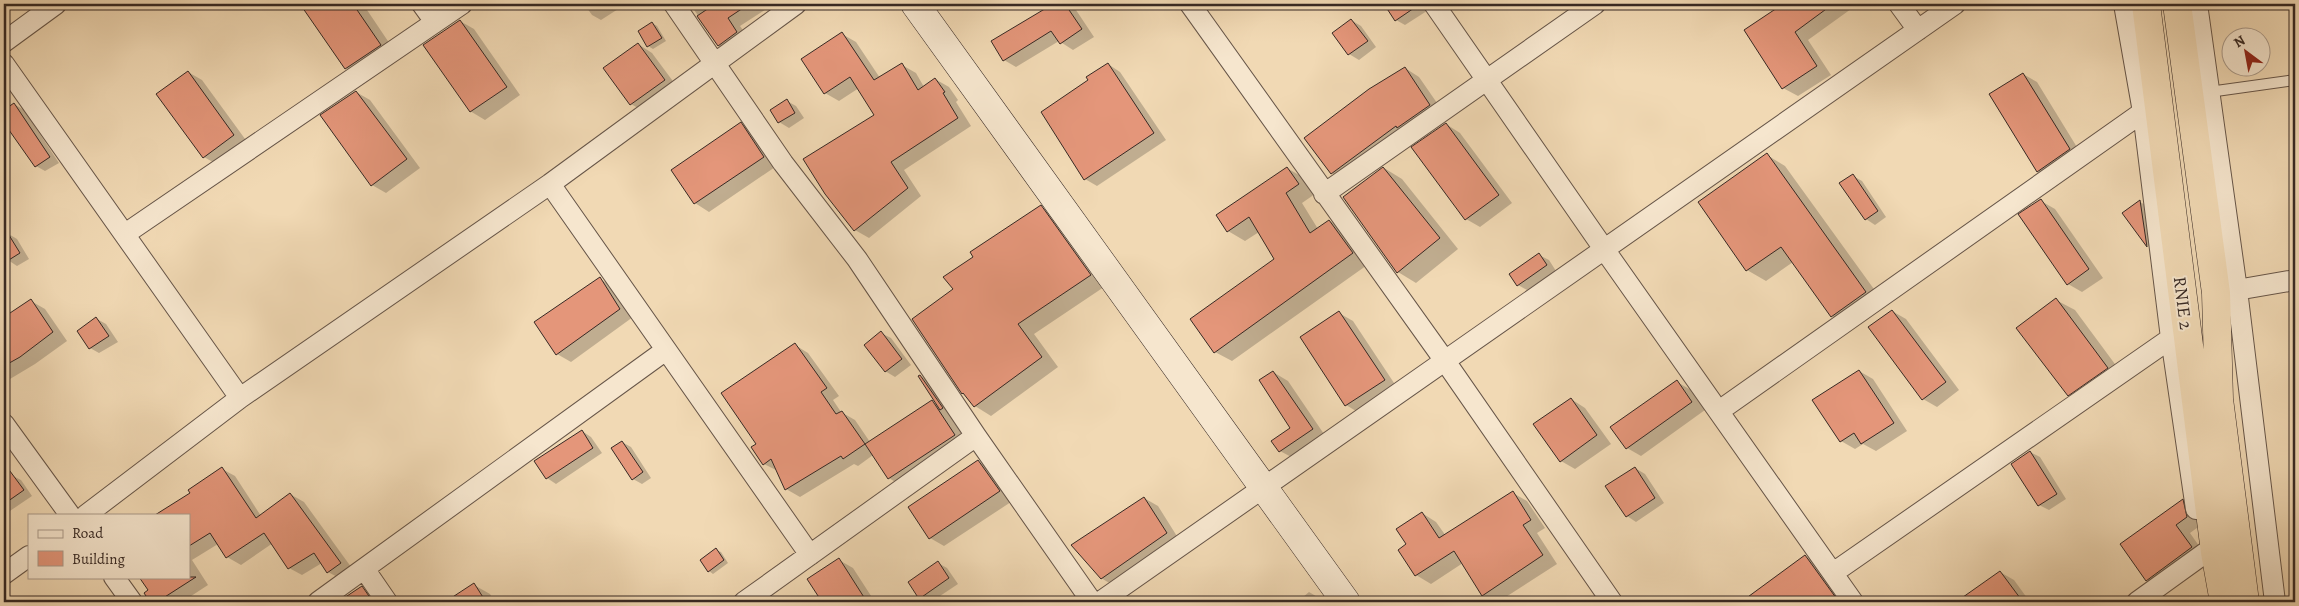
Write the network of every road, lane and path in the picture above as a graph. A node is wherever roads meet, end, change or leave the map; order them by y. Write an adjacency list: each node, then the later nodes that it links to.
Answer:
1 (56, 4): 18 (street)
2 (422, 4): 16 (street)
3 (462, 4): 16 (street)
4 (674, 4): 20 (street)
5 (796, 4): 20 (street)
6 (915, 4): 38 (street)
7 (1190, 4): 26 (street)
8 (1434, 4): 21 (street)
9 (1595, 4): 21 (street)
10 (1899, 4): 17 (street)
11 (1954, 4): 17 (street)
12 (2124, 4): 24 (street)
13 (2146, 4): 31 (highway, RNIE 2 / RNIE 2)
14 (2178, 4): 30 (highway, RNIE 2 / RNIE 2)
15 (2197, 4): 23 (street)
16 (435, 22): 27 (street)
17 (1918, 30): 28 (street)
18 (4, 42)
19 (4, 64): 27 (street)
20 (715, 64): 25 (street); 37 (street)
21 (1487, 80): 26 (street); 28 (street)
22 (2295, 80): 23 (lane)
23 (2209, 92): 30 (street)
24 (2143, 112): 31 (street); 35 (street)
25 (550, 184): 32 (street); 34 (street)
26 (1324, 194): 33 (street)
27 (125, 234): 34 (street)
28 (1604, 249): 33 (street); 35 (street)
29 (2295, 280): 30 (street)
30 (2226, 292): 60 (highway, RNIE 2 / RNIE 2); 61 (street)
31 (2178, 333): 41 (highway, RNIE 2 / RNIE 2); 45 (street)
32 (666, 350): 42 (street); 44 (street)
33 (1444, 361): 38 (street); 55 (street)
34 (240, 398): 40 (street)
35 (1719, 412): 45 (street)
36 (4, 424): 39 (street)
37 (976, 436): 42 (street); 52 (street)
38 (1264, 488): 53 (street); 54 (street)
39 (69, 514)
40 (87, 514)
41 (2210, 553): 57 (street); 58 (street); 59 (highway, RNIE 2 / RNIE 2)
42 (810, 555): 51 (street)
43 (28, 557): 46 (street)
44 (365, 570): 49 (street); 50 (street)
45 (1833, 573): 56 (street)
46 (4, 574)
47 (115, 578): 48 (street)
48 (132, 602)
49 (318, 602)
50 (388, 602)
51 (744, 602)
52 (1092, 602)
53 (1100, 602)
54 (1346, 602)
55 (1612, 602)
56 (1853, 602)
57 (2137, 602)
58 (2210, 602)
59 (2224, 602)
60 (2245, 602)
61 (2275, 602)

